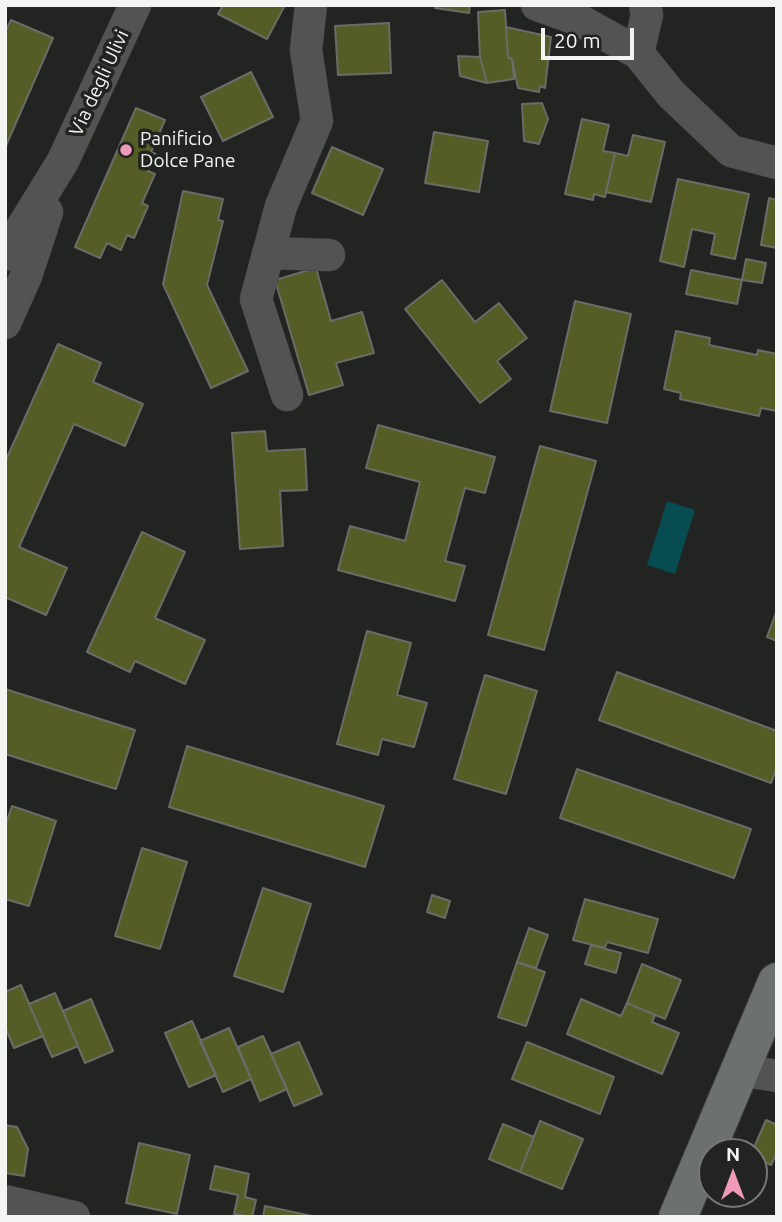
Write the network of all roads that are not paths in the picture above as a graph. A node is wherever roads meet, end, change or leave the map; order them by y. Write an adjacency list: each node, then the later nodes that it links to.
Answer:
1 (135, 5): 6 (street, Via degli Ulivi)
2 (311, 5): 8 (street)
3 (537, 5): 5 (street)
4 (645, 5): 5 (street)
5 (638, 53): 7 (street)
6 (63, 161): 9 (street); 11 (street)
7 (777, 163)
8 (268, 253): 10 (street); 12 (street)
9 (5, 255)
10 (330, 255)
11 (5, 323)
12 (287, 395)
13 (777, 982): 14 (main road)
14 (739, 1070): 15 (street); 18 (main road)
15 (777, 1076)
16 (5, 1201): 17 (street)
17 (74, 1217)
18 (678, 1217)

